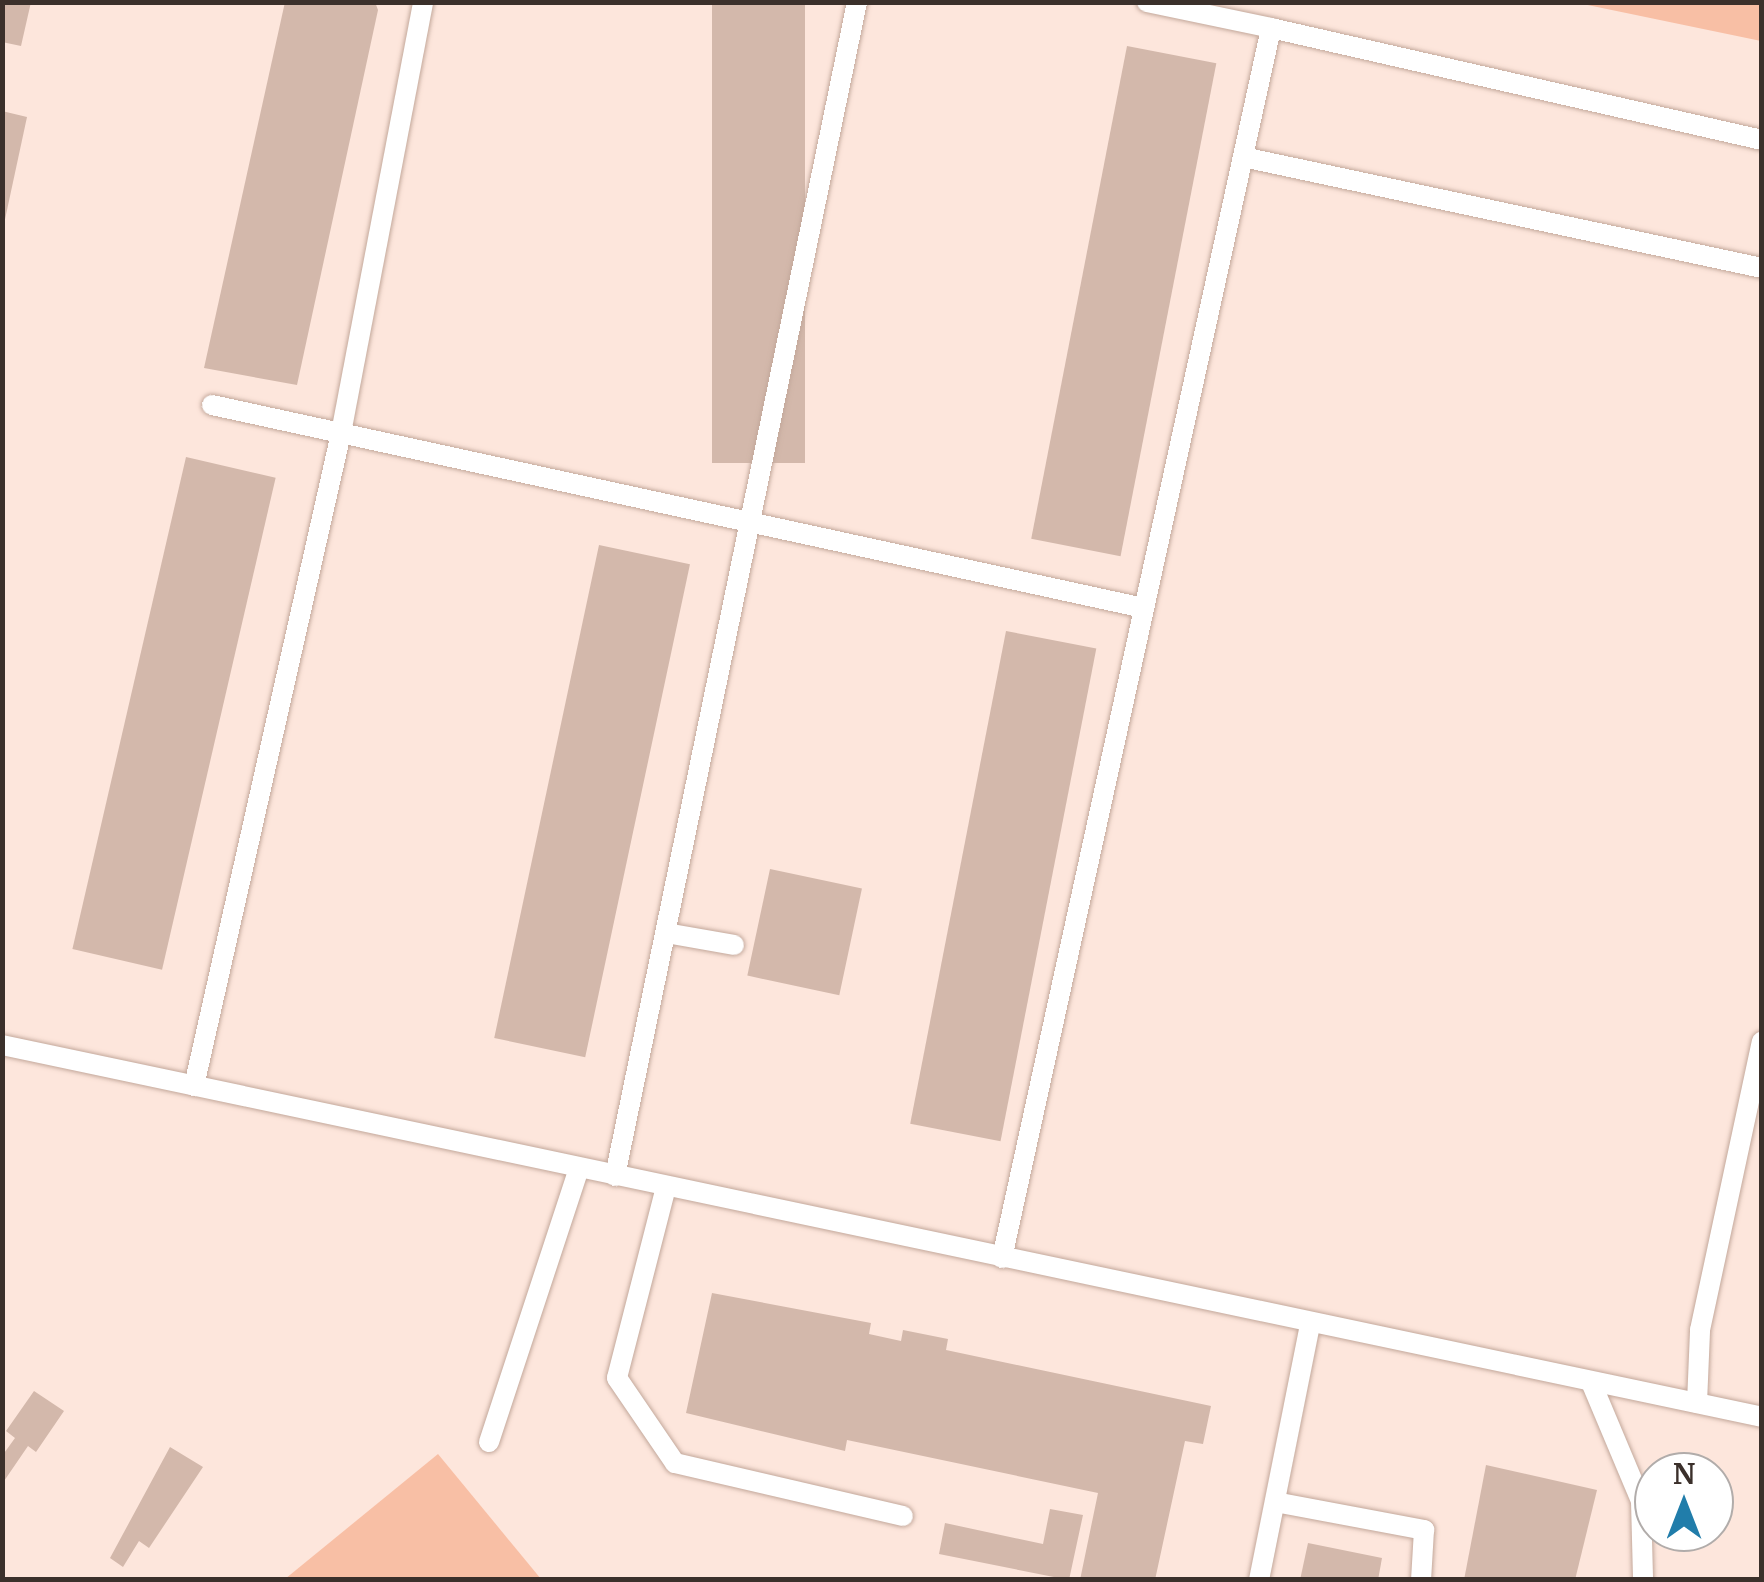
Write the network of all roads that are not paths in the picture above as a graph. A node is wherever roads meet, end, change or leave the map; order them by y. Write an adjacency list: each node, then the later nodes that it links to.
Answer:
1 (423, 2): 9 (lane)
2 (857, 2): 10 (lane)
3 (1147, 2): 4 (lane)
4 (1271, 28): 5 (lane); 6 (lane)
5 (1762, 140)
6 (1242, 157): 7 (lane); 11 (lane)
7 (1762, 268)
8 (212, 405): 9 (lane)
9 (342, 433): 10 (lane); 16 (lane)
10 (752, 522): 11 (lane); 12 (lane)
11 (1144, 608): 20 (lane)
12 (666, 932): 13 (lane); 18 (lane)
13 (734, 945)
14 (1762, 1042): 23 (lane)
15 (2, 1045): 16 (lane)
16 (194, 1086): 17 (lane)
17 (578, 1168): 18 (lane); 25 (lane)
18 (615, 1176): 19 (lane)
19 (666, 1186): 20 (lane); 27 (lane)
20 (1002, 1258): 21 (lane)
21 (1310, 1324): 22 (lane); 26 (lane)
22 (1591, 1382): 23 (lane); 30 (lane)
23 (1697, 1404): 24 (lane)
24 (1762, 1417)
25 (489, 1442)
26 (1275, 1502): 28 (lane); 29 (lane)
27 (903, 1516)
28 (1259, 1580)
29 (1421, 1580)
30 (1643, 1580)

